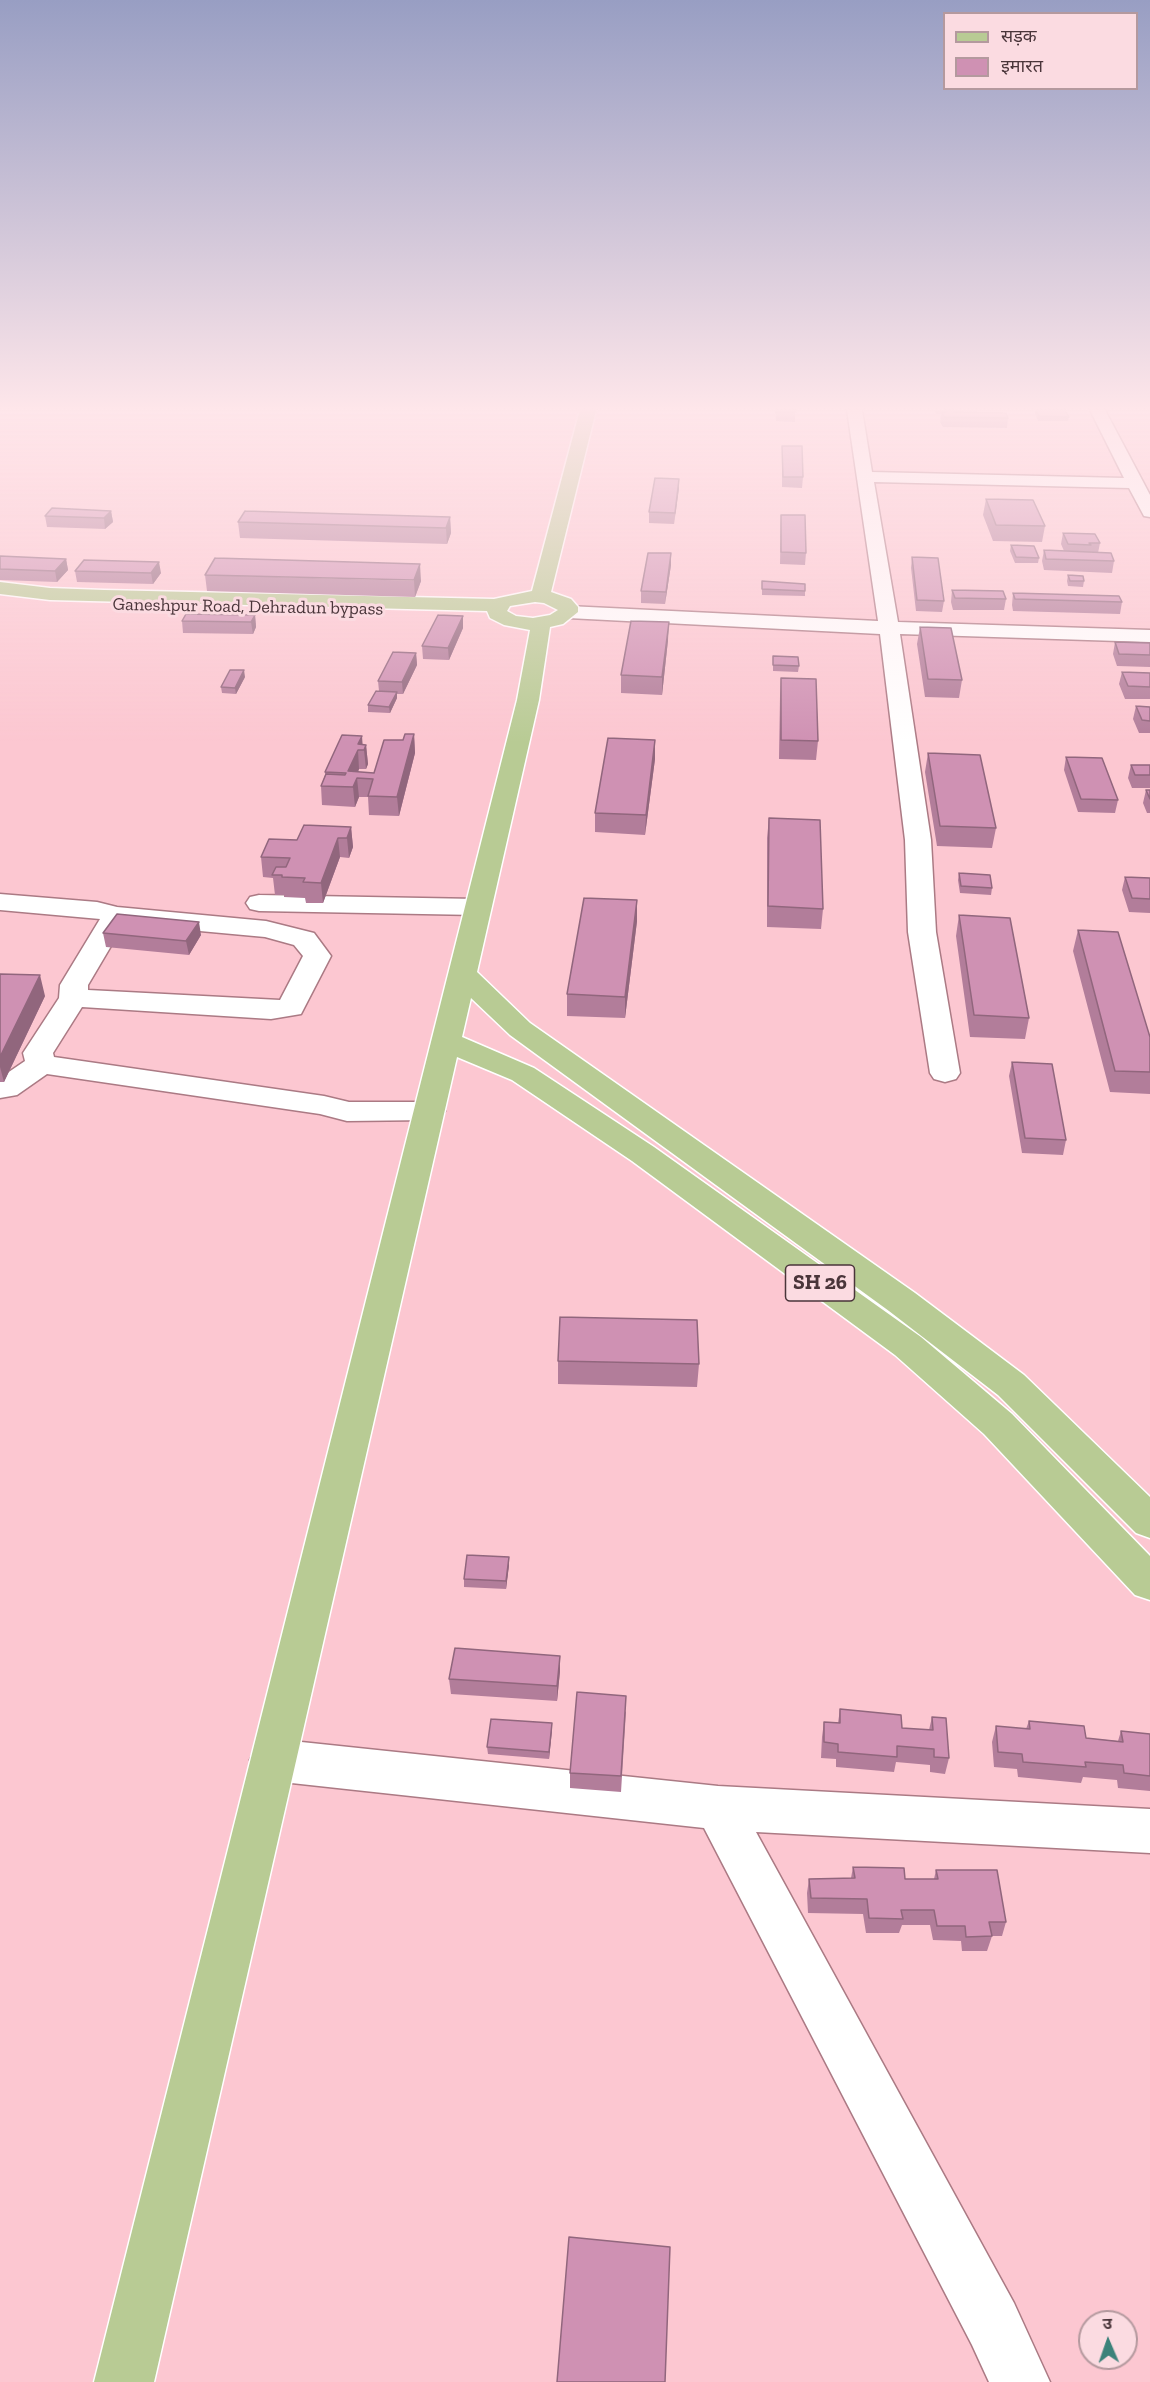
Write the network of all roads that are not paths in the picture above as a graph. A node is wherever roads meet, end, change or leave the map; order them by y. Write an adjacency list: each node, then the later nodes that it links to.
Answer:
1 (559, 521): 5 (main road)
2 (873, 521): 9 (street)
3 (0, 588): 6 (main road)
4 (0, 596): 6 (main road, Ganeshpur Road, Dehradun bypass)
5 (540, 596): 6 (main road); 7 (main road)
6 (498, 610): 8 (main road)
7 (568, 612): 8 (main road); 9 (street)
8 (541, 623): 13 (main road)
9 (889, 628): 10 (street); 19 (street)
10 (1150, 636)
11 (0, 902): 14 (street)
12 (259, 903): 13 (street)
13 (477, 907): 15 (main road)
14 (116, 915): 16 (street); 16 (street)
15 (461, 974): 17 (main road); 22 (main road)
16 (73, 998): 18 (street)
17 (446, 1041): 21 (main road); 23 (main road, SH 26)
18 (41, 1064): 20 (street); 21 (street)
19 (945, 1073)
20 (0, 1089)
21 (429, 1111): 24 (main road)
22 (1150, 1522)
23 (1150, 1583)
24 (273, 1760): 25 (street); 27 (main road)
25 (718, 1808): 26 (street); 28 (street)
26 (1150, 1831)
27 (124, 2382)
28 (1020, 2382)

